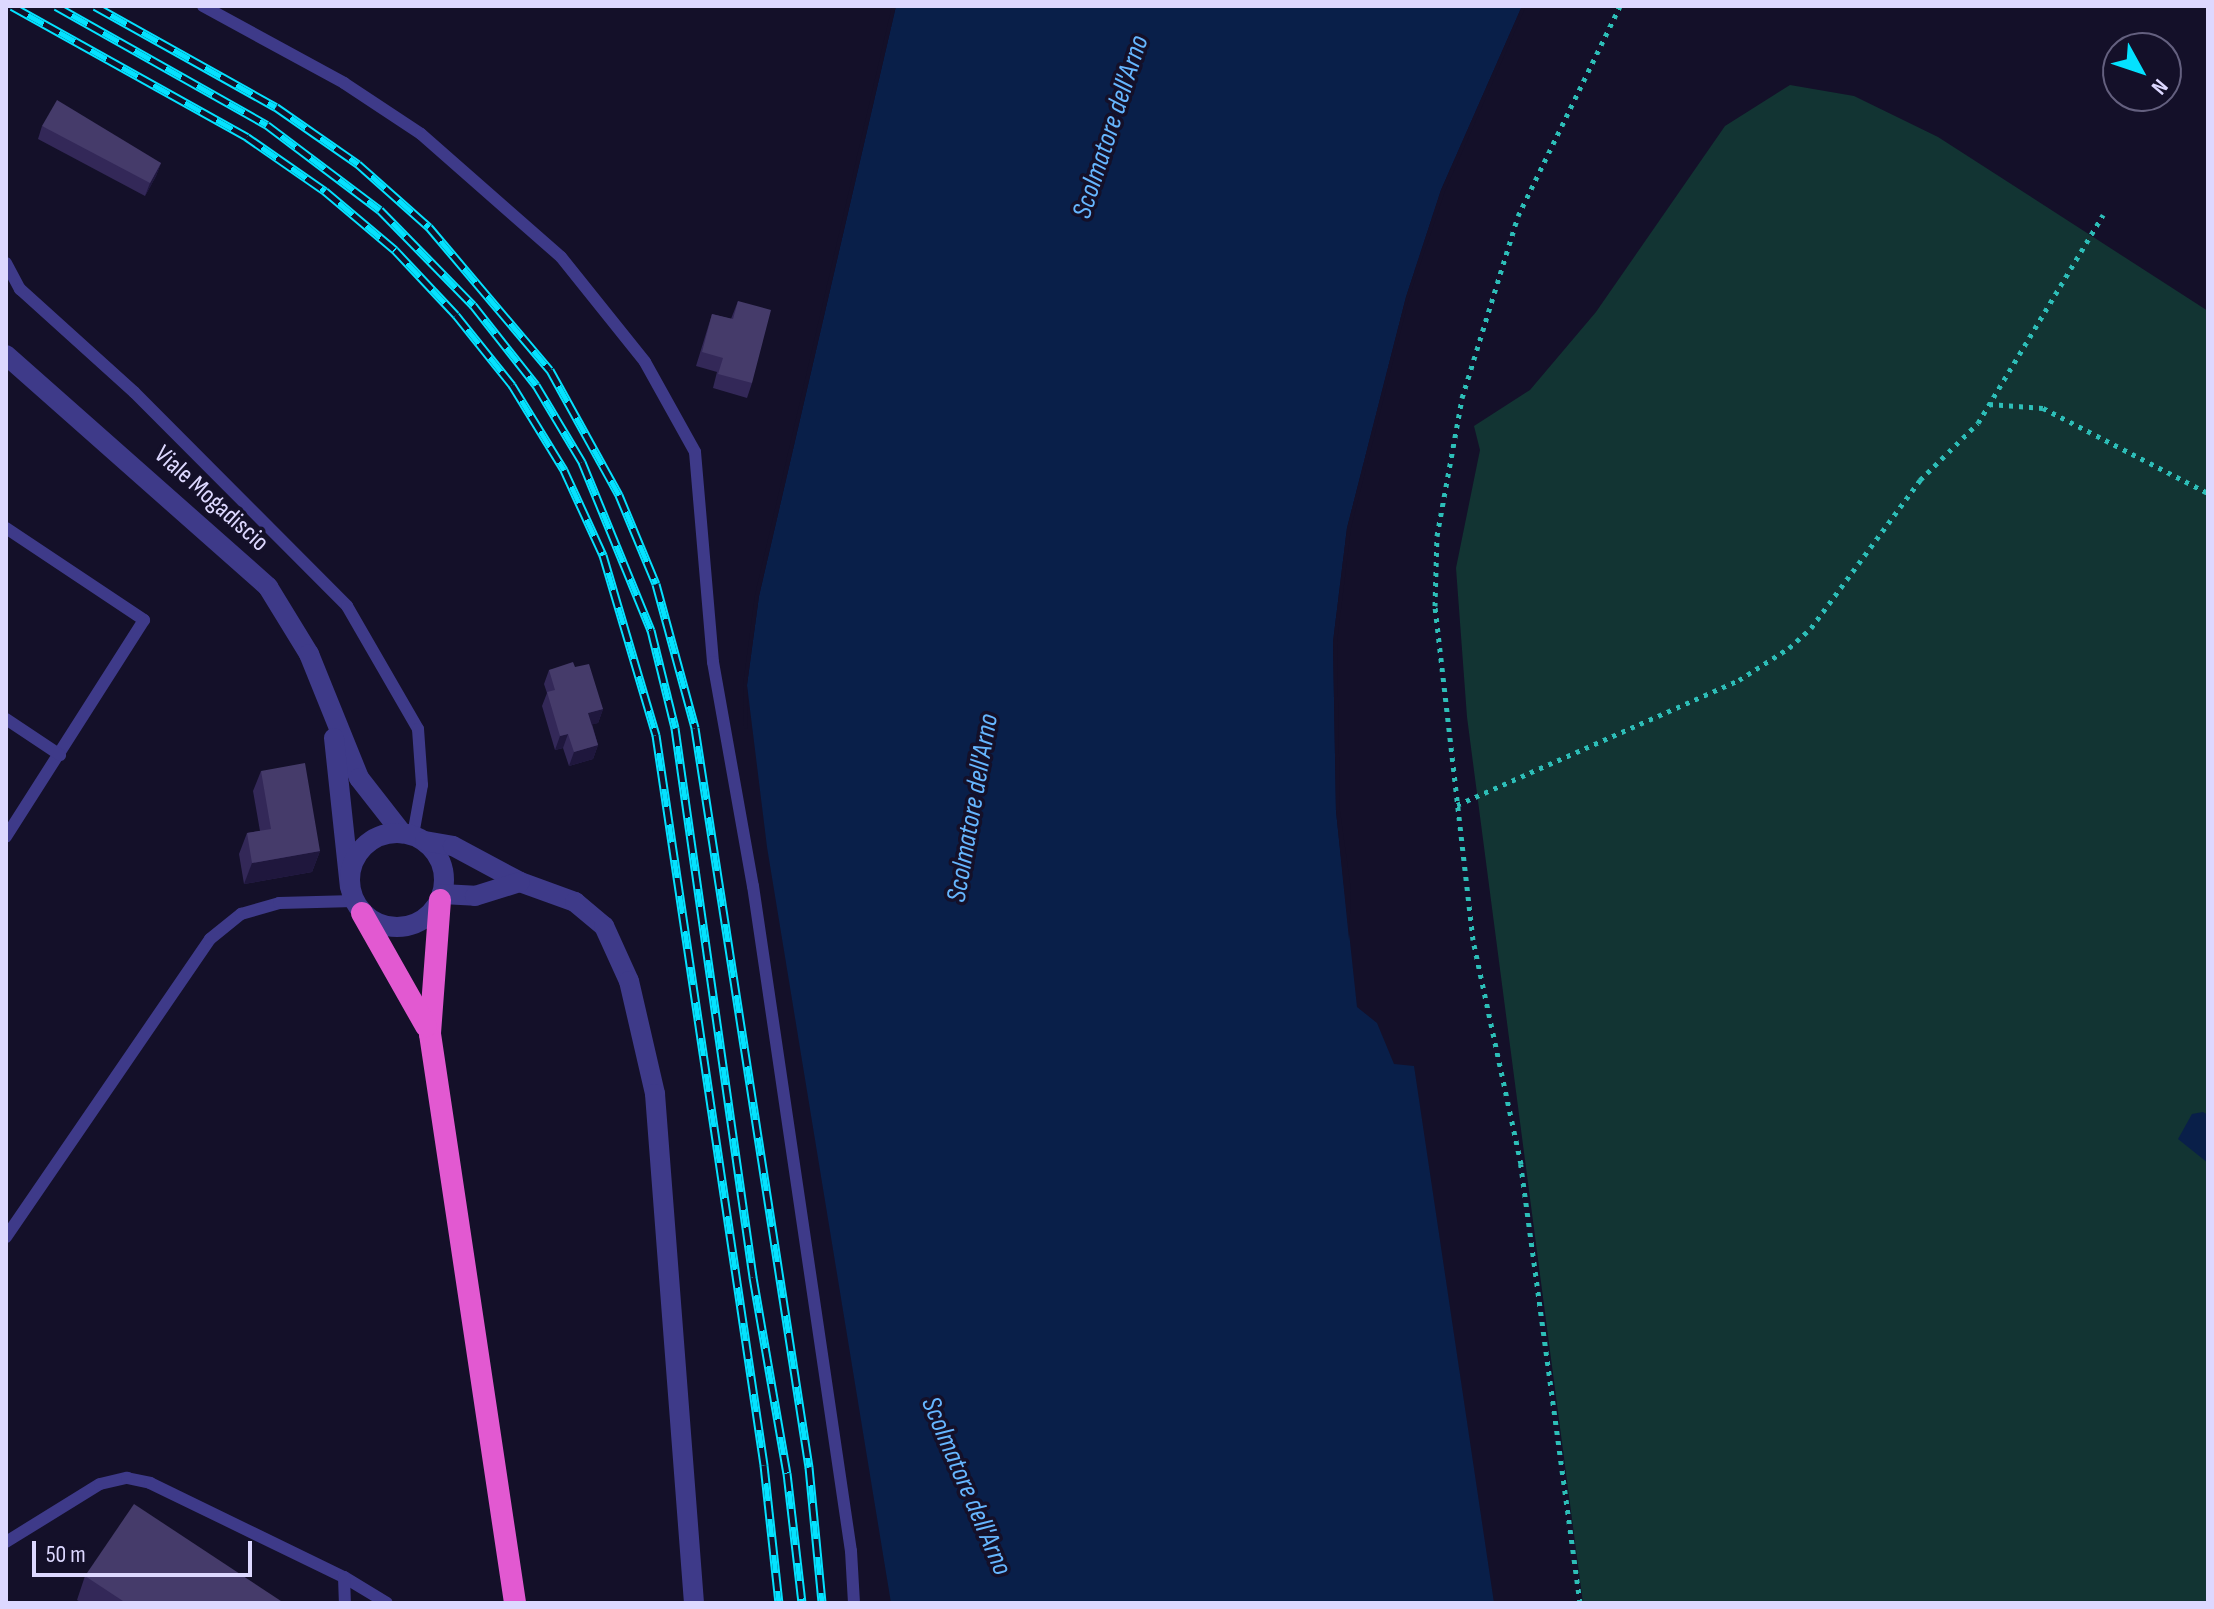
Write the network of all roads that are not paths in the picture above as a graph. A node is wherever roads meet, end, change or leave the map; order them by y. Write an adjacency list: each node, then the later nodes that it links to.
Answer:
1 (203, 6): 21 (lane)
2 (6, 263): 8 (lane)
3 (6, 355): 6 (street, Viale Mogadiscio)
4 (6, 528): 7 (lane)
5 (6, 719): 7 (lane)
6 (331, 719): 8 (street, Viale Mogadiscio); 12 (street, Viale Mogadiscio)
7 (60, 755): 9 (lane)
8 (413, 836): 10 (street); 11 (street, Viale Mogadiscio); 12 (street)
9 (6, 837)
10 (520, 882): 11 (street); 20 (street)
11 (441, 897): 12 (street); 13 (highway)
12 (355, 900): 13 (highway); 14 (lane)
13 (430, 1034): 19 (highway)
14 (6, 1237)
15 (6, 1542): 16 (lane)
16 (344, 1577): 17 (lane); 18 (lane)
17 (345, 1603)
18 (387, 1603)
19 (515, 1603)
20 (694, 1603)
21 (854, 1603)

